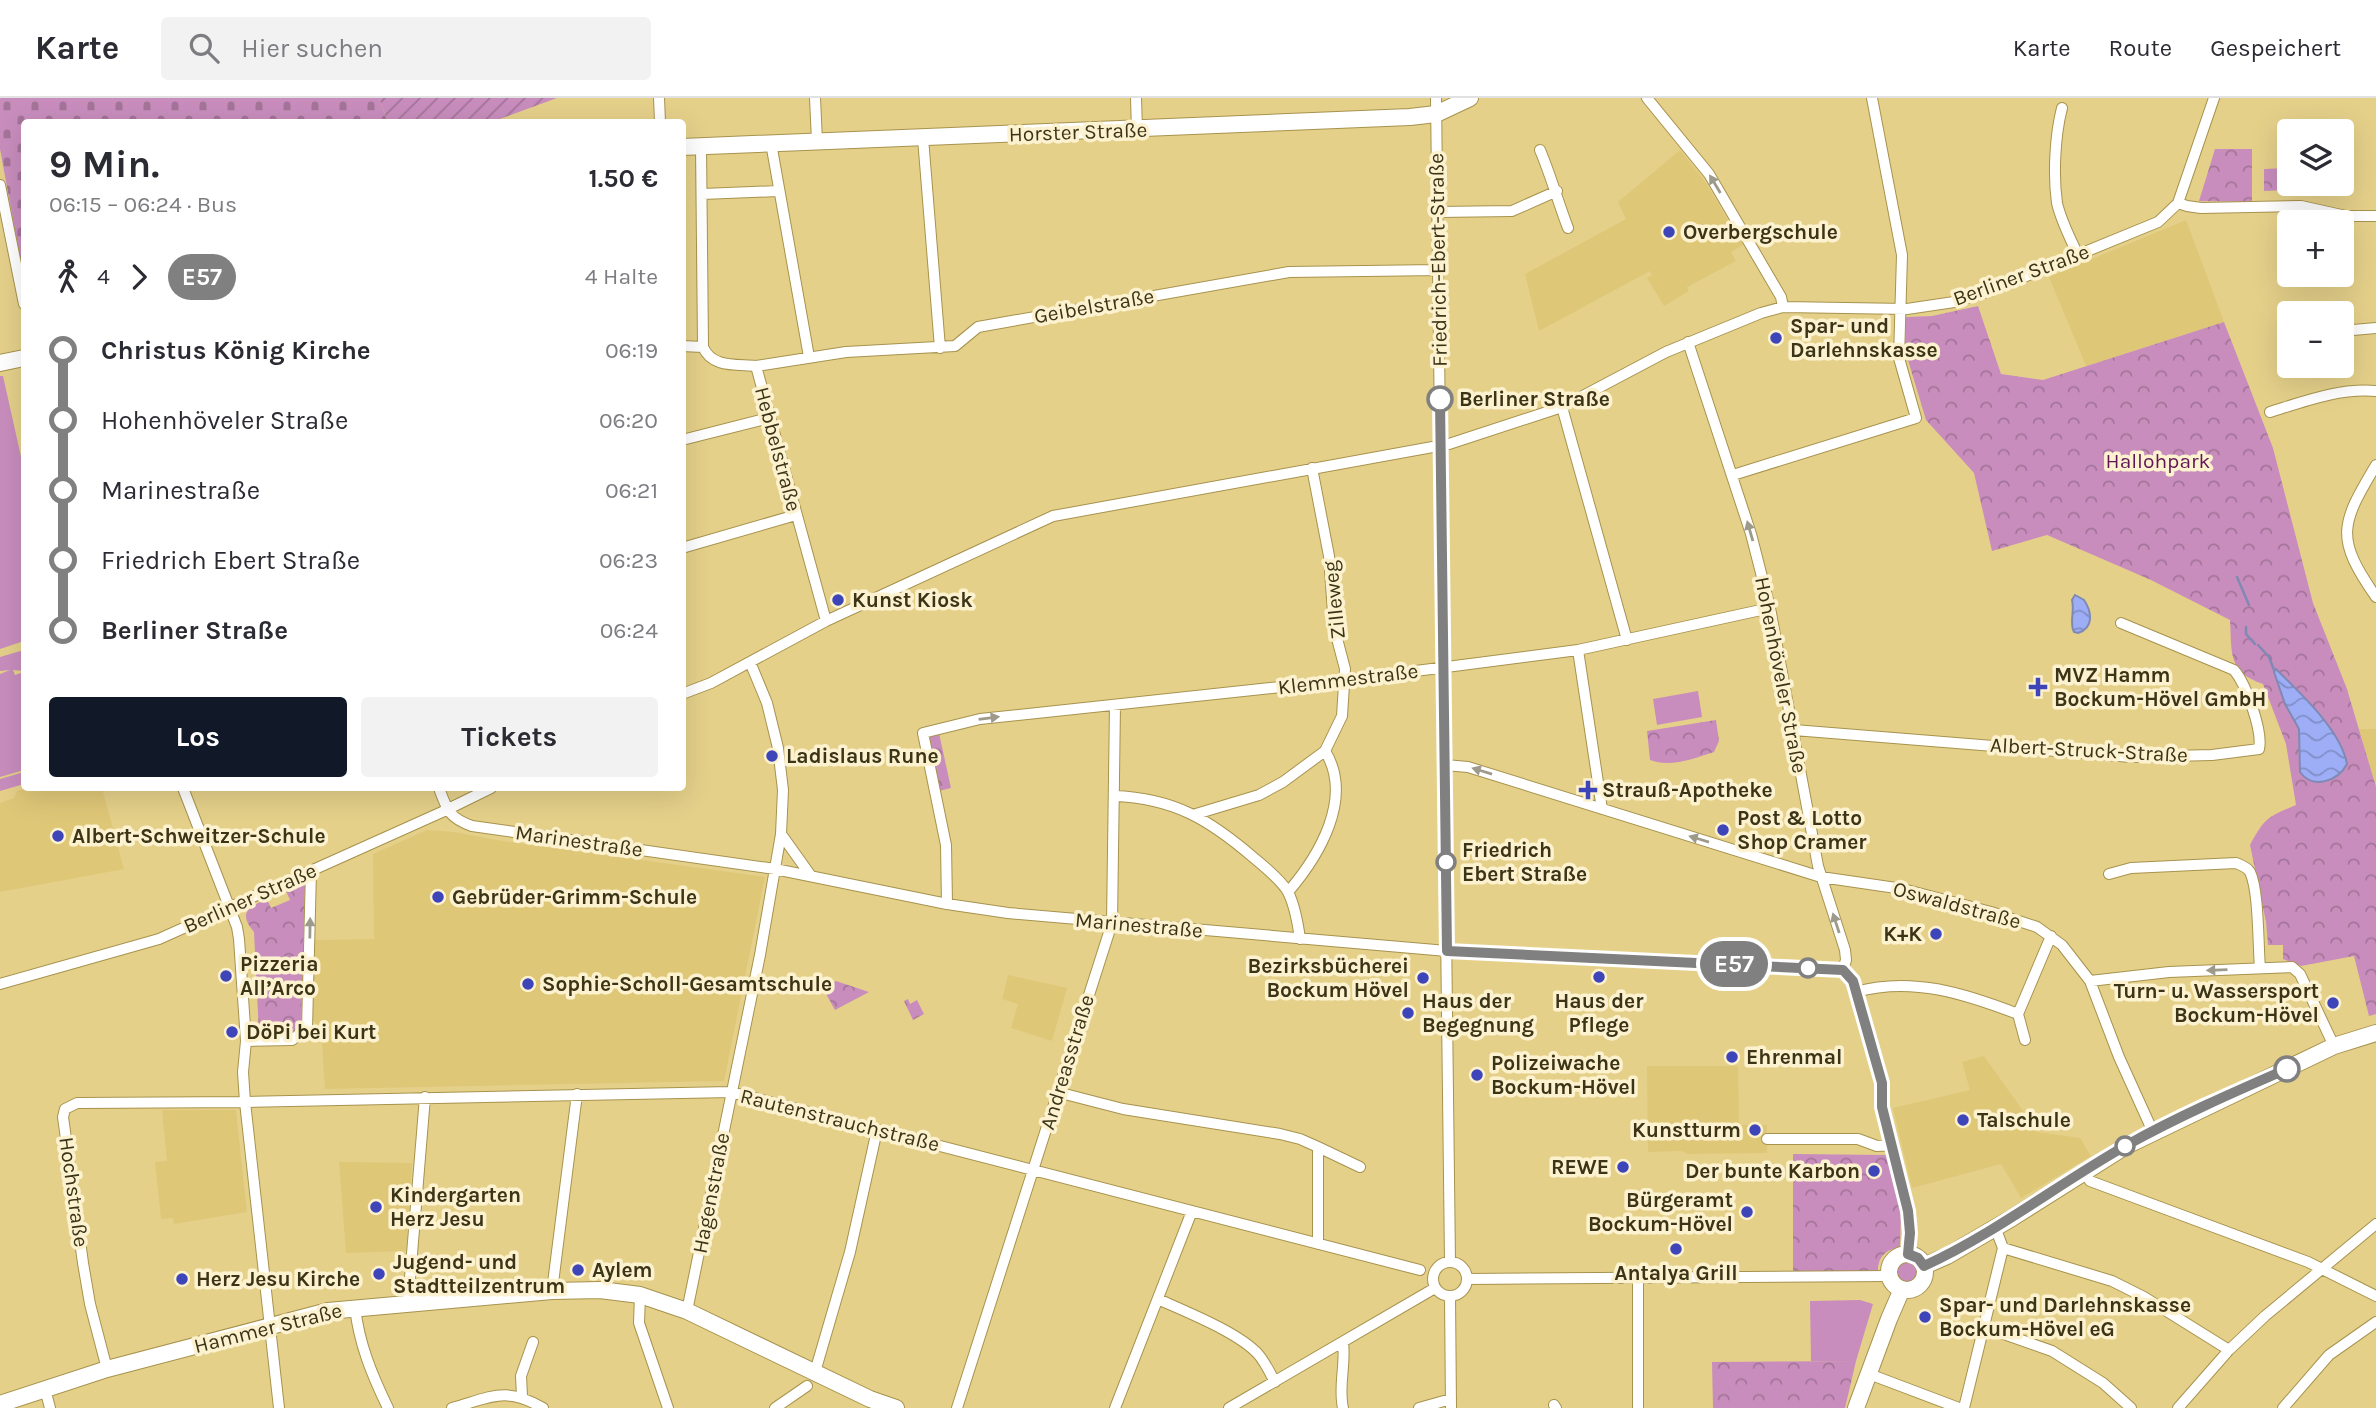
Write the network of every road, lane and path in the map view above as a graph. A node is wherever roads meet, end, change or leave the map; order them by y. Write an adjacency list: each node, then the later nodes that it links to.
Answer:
1 (659, 98): 10 (street)
2 (815, 98): 13 (street)
3 (1136, 98): 11 (street)
4 (1470, 98): 8 (street, Horster Straße)
5 (1647, 98): 29 (street, one-way to 5)
6 (1872, 98): 30 (street)
7 (2214, 98): 22 (street)
8 (1436, 106): 11 (street, Horster Straße); 23 (street, Friedrich-Ebert-Straße)
9 (2062, 108): 26 (street)
10 (660, 119)
11 (1137, 130): 12 (street, Horster Straße)
12 (923, 138): 13 (street, Horster Straße); 36 (street)
13 (817, 141): 14 (street, Horster Straße)
14 (771, 143): 15 (street, Horster Straße); 19 (street)
15 (701, 146): 16 (street, Horster Straße); 21 (street)
16 (686, 147)
17 (1540, 149): 20 (street)
18 (0, 185): 28 (street)
19 (778, 191): 21 (street); 37 (street)
20 (1557, 191): 23 (street); 25 (street)
21 (702, 194): 35 (street)
22 (2178, 203): 24 (street); 26 (street, Berliner Straße)
23 (1438, 212): 27 (street, Friedrich-Ebert-Straße)
24 (2376, 216)
25 (1568, 228)
26 (2078, 255): 30 (street, Berliner Straße)
27 (1439, 270): 36 (street, Geibelstraße); 46 (street, Friedrich-Ebert-Straße)
28 (21, 289)
29 (1783, 307): 30 (street, Berliner Straße); 33 (street, Berliner Straße)
30 (1900, 308): 49 (street)
31 (2376, 328): 32 (street)
32 (2354, 330)
33 (1688, 342): 42 (street, Berliner Straße); 49 (street, Hohenhöveler Straße)
34 (686, 346): 35 (street)
35 (703, 346): 40 (street, Hebbelstraße)
36 (940, 348): 37 (street, Geibelstraße)
37 (809, 357): 40 (street, Geibelstraße)
38 (21, 359): 39 (street)
39 (0, 363)
40 (756, 366): 44 (street, Hebbelstraße)
41 (2376, 391): 43 (street)
42 (1562, 407): 46 (street, Berliner Straße); 56 (street)
43 (2270, 412)
44 (769, 418): 45 (street); 50 (street, Hebbelstraße)
45 (686, 439)
46 (1441, 446): 48 (street, Berliner Straße); 59 (street, Friedrich-Ebert-Straße)
47 (2376, 465): 52 (street)
48 (1312, 468): 54 (street, Berliner Straße); 60 (street, Zilleweg)
49 (1733, 475): 53 (street, Hohenhöveler Straße, one-way to 49)
50 (796, 515): 51 (street); 54 (street, Hebbelstraße)
51 (686, 547)
52 (2376, 597)
53 (1770, 608): 56 (street, Klemmestraße); 63 (street, Hohenhöveler Straße)
54 (826, 621): 58 (street, Berliner Straße)
55 (2121, 623): 63 (street, Albert-Struck-Straße)
56 (1627, 640): 57 (street, Klemmestraße)
57 (1578, 650): 59 (street, Klemmestraße); 70 (street)
58 (750, 662): 61 (street, Berliner Straße); 73 (street)
59 (1443, 668): 60 (street, Klemmestraße); 65 (street, Friedrich-Ebert-Straße)
60 (1346, 680): 62 (street, Klemmestraße); 64 (street, Zilleweg)
61 (686, 692)
62 (1115, 705): 69 (street, Andreasstraße); 80 (street, Klemmestraße, one-way to 62)
63 (1794, 730): 78 (street, Hohenhöveler Straße)
64 (1325, 751): 72 (street, Zilleweg); 79 (street)
65 (1445, 765): 70 (street, Oswaldstraße, one-way to 65); 85 (street, Friedrich-Ebert-Straße)
66 (184, 791): 81 (street)
67 (440, 791): 71 (street)
68 (485, 791): 71 (street, Berliner Straße)
69 (1114, 796): 72 (street); 82 (street, Andreasstraße)
70 (1602, 809): 78 (street, Oswaldstraße, one-way to 70)
71 (447, 810): 74 (street, Marinestraße); 75 (street, Berliner Straße)
72 (1196, 814): 79 (street)
73 (781, 834): 74 (street); 77 (street)
74 (775, 869): 77 (street, Marinestraße); 96 (street, Hagenstraße)
75 (311, 871): 81 (street, Berliner Straße); 94 (street, one-way to 75)
76 (2109, 874): 86 (street)
77 (811, 876): 80 (street, Marinestraße)
78 (1821, 877): 83 (street, Oswaldstraße); 87 (street, Hohenhöveler Straße, one-way to 78)
79 (1287, 892): 84 (street)
80 (947, 904): 82 (street, Marinestraße)
81 (229, 906): 89 (street, Berliner Straße); 94 (street)
82 (1112, 923): 84 (street, Marinestraße); 97 (street, Andreasstraße)
83 (2050, 936): 88 (street, Oswaldstraße); 91 (street)
84 (1300, 939): 85 (street, Marinestraße)
85 (1447, 951): 87 (street, Marinestraße); 115 (street, Friedrich-Ebert-Straße)
86 (2260, 968): 88 (street, one-way to 88); 95 (street)
87 (1843, 970): 90 (street, Hohenhöveler Straße)
88 (2090, 981): 102 (street, Oswaldstraße)
89 (0, 984)
90 (1856, 992): 91 (street); 104 (street, Hohenhöveler Straße)
91 (2018, 1014): 93 (street)
92 (2376, 1033): 95 (street)
93 (2025, 1040)
94 (246, 1041): 100 (street)
95 (2334, 1046): 102 (street)
96 (731, 1091): 98 (street, Rautenstrauchstraße); 101 (street, Rautenstrauchstraße); 131 (street, Hagenstraße)
97 (1057, 1092): 105 (street); 107 (street, Andreasstraße)
98 (577, 1094): 99 (street, Rautenstrauchstraße); 124 (street)
99 (425, 1097): 100 (street, Rautenstrauchstraße); 129 (street)
100 (245, 1102): 133 (street); 138 (street, Hochstraße)
101 (877, 1129): 107 (street, Rautenstrauchstraße); 140 (street)
102 (2152, 1132): 108 (street)
103 (1767, 1139): 104 (street)
104 (1892, 1145): 114 (street, Hohenhöveler Straße)
105 (1318, 1147): 106 (street); 112 (street)
106 (1360, 1167)
107 (1034, 1170): 109 (street, Rautenstrauchstraße); 154 (street, Andreasstraße)
108 (2084, 1172): 111 (street); 117 (street)
109 (1192, 1211): 112 (street, Rautenstrauchstraße); 128 (street)
110 (2376, 1224): 117 (street)
111 (1994, 1227): 113 (street); 116 (street)
112 (1318, 1244): 118 (street, Rautenstrauchstraße)
113 (2003, 1248): 134 (street); 137 (street)
114 (1908, 1254): 116 (street); 119 (street)
115 (1450, 1261): 121 (street); 122 (street)
116 (1924, 1266): 123 (street)
117 (2321, 1268): 127 (street); 137 (street)
118 (1420, 1270)
119 (1889, 1276): 120 (street); 123 (street)
120 (1638, 1278): 121 (street); 159 (street)
121 (1467, 1279): 126 (street)
122 (1435, 1288): 126 (street); 136 (street)
123 (1902, 1289): 139 (street)
124 (552, 1291): 125 (street, Hammer Straße); 129 (street, Hammer Straße)
125 (640, 1295): 131 (street, Hammer Straße); 151 (street)
126 (1450, 1296): 145 (street)
127 (2376, 1296)
128 (1158, 1299): 141 (street); 155 (street)
129 (408, 1303): 130 (street, Hammer Straße)
130 (355, 1307): 133 (street, Hammer Straße); 148 (street)
131 (687, 1311): 140 (street, Hammer Straße)
132 (2376, 1322): 164 (street)
133 (269, 1325): 138 (street, Hammer Straße); 147 (street)
134 (1984, 1327): 161 (street); 162 (street)
135 (533, 1342): 143 (street)
136 (1343, 1342): 141 (street); 157 (street)
137 (2229, 1350): 163 (street)
138 (107, 1369): 142 (street, Hammer Straße)
139 (1869, 1374): 160 (street); 161 (street)
140 (811, 1379): 152 (street); 153 (street, Hammer Straße)
141 (1275, 1382): 156 (street)
142 (45, 1389): 144 (street, Hammer Straße); 146 (street)
143 (522, 1396): 149 (street); 150 (street)
144 (0, 1404)
145 (1451, 1404): 158 (street)
146 (50, 1408)
147 (279, 1408)
148 (388, 1408)
149 (452, 1408)
150 (543, 1408)
151 (668, 1408)
152 (775, 1408)
153 (896, 1408)
154 (957, 1408)
155 (1115, 1408)
156 (1229, 1408)
157 (1343, 1408)
158 (1419, 1408)
159 (1638, 1408)
160 (1856, 1408)
161 (1962, 1408)
162 (2131, 1408)
163 (2178, 1408)
164 (2283, 1408)

